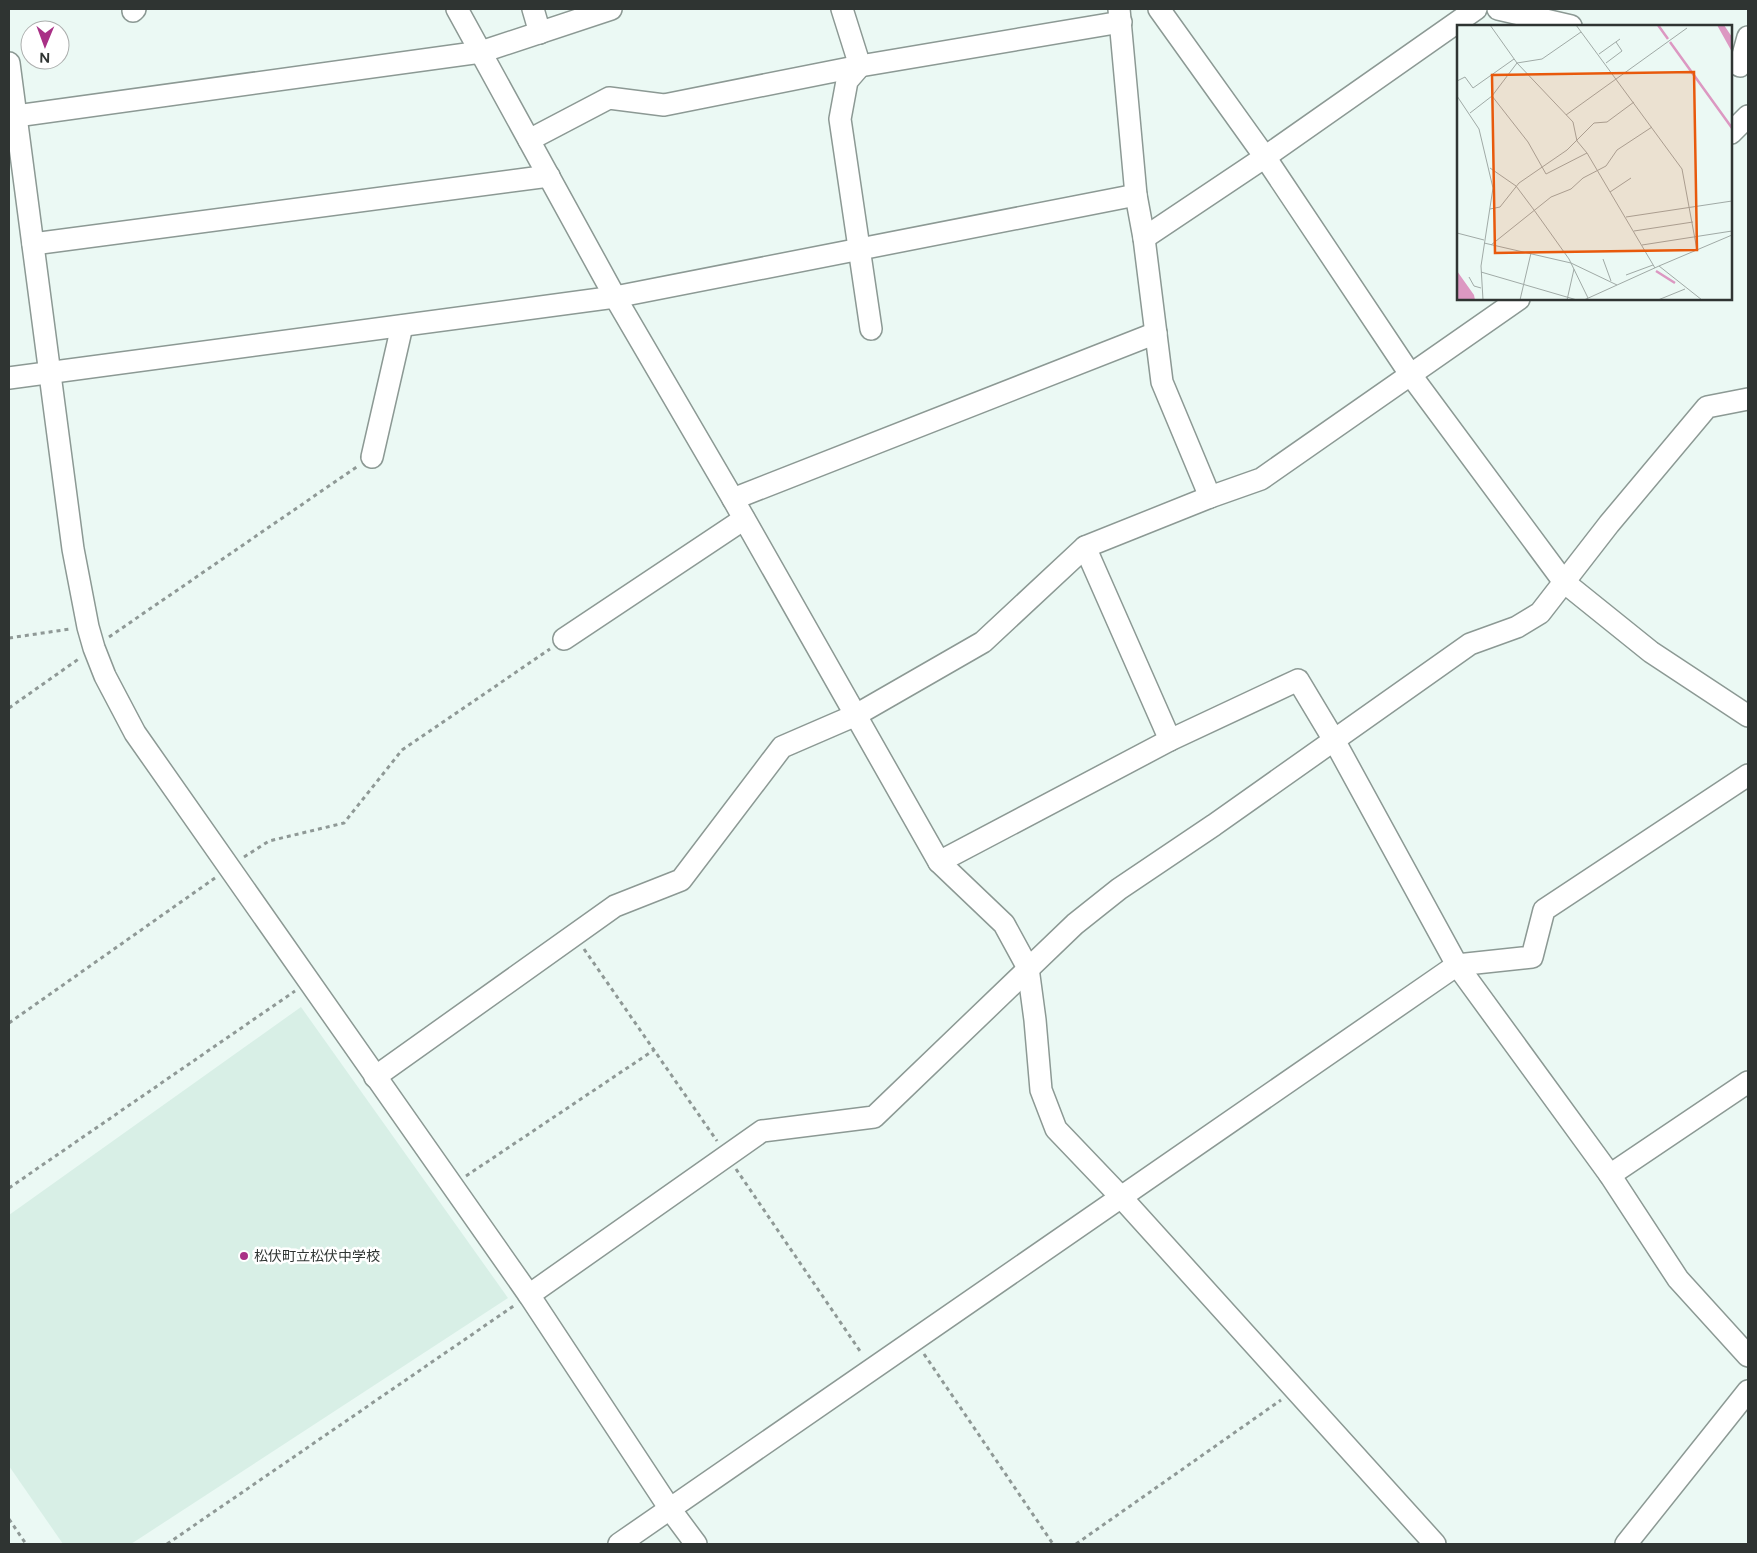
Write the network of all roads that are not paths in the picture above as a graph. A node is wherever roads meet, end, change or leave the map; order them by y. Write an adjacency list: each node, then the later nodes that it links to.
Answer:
1 (457, 9): 12 (street)
2 (533, 9): 10 (street)
3 (842, 9): 14 (street)
4 (1159, 9): 20 (street)
5 (1476, 9): 20 (street)
6 (1498, 9): 9 (street)
7 (603, 10): 10 (street)
8 (1120, 16): 14 (street); 22 (street)
9 (1567, 25)
10 (540, 32): 12 (street)
11 (1748, 36): 15 (street)
12 (481, 52): 17 (street); 19 (street)
13 (9, 63): 17 (street)
14 (860, 66): 19 (street); 25 (street)
15 (1740, 66)
16 (1748, 116): 18 (street)
17 (12, 117): 24 (street)
18 (1732, 132)
19 (529, 140): 21 (street)
20 (1265, 157): 23 (street); 32 (street)
21 (549, 176): 24 (street); 26 (street)
22 (1136, 195): 23 (street); 25 (street)
23 (1144, 238): 30 (street)
24 (33, 244): 31 (street)
25 (860, 250): 26 (street); 29 (street)
26 (615, 298): 28 (street); 37 (street)
27 (1519, 300): 32 (street)
28 (402, 326): 31 (street); 35 (street)
29 (871, 329)
30 (1156, 333): 36 (street); 37 (street)
31 (49, 372): 33 (street); 50 (street)
32 (1410, 374): 36 (street); 40 (street)
33 (9, 378)
34 (1748, 398): 40 (street)
35 (372, 457)
36 (1210, 497): 39 (street)
37 (733, 499): 38 (street)
38 (744, 519): 41 (street); 42 (street)
39 (1085, 547): 42 (street); 44 (street)
40 (1564, 582): 43 (street); 45 (street)
41 (564, 639)
42 (856, 715): 47 (street); 50 (street)
43 (1748, 716)
44 (1170, 740): 45 (street); 47 (street)
45 (1334, 740): 48 (street); 49 (street)
46 (1748, 774): 48 (street)
47 (939, 862): 49 (street)
48 (1457, 965): 52 (street); 53 (street)
49 (1028, 968): 53 (street); 54 (street)
50 (376, 1077): 54 (street)
51 (1748, 1082): 52 (street)
52 (1610, 1175): 55 (street)
53 (1120, 1197): 57 (street); 60 (street)
54 (529, 1295): 57 (street)
55 (1748, 1356)
56 (1748, 1391): 61 (street)
57 (670, 1508): 58 (street); 59 (street)
58 (619, 1544)
59 (696, 1544)
60 (1434, 1544)
61 (1626, 1544)

